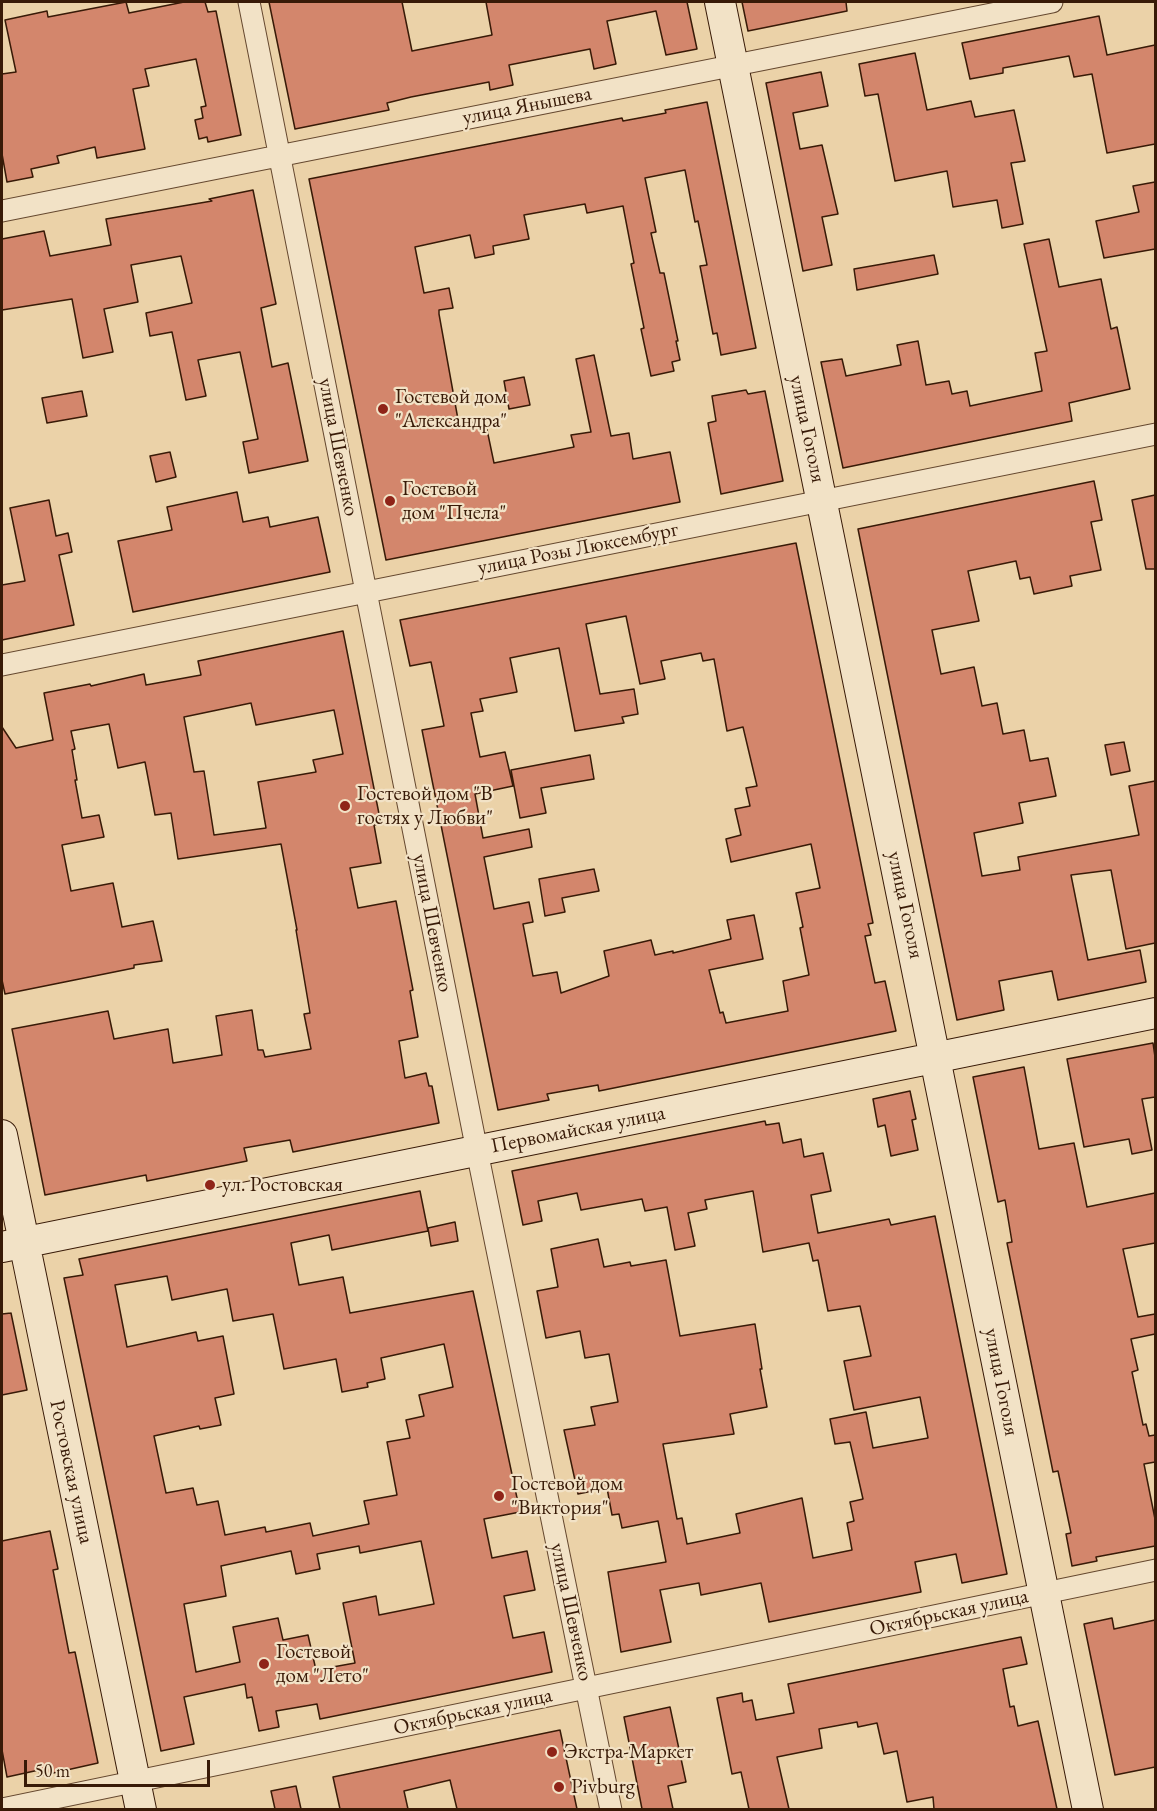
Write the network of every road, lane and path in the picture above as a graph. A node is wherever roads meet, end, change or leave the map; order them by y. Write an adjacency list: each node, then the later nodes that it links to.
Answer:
1 (249, 2): 5 (street, улица Шевченко)
2 (720, 2): 4 (street, улица Гоголя)
3 (1052, 2): 4 (street, улица Янышева)
4 (732, 64): 5 (street, улица Янышева); 8 (street, улица Гоголя)
5 (279, 156): 6 (street, улица Янышева); 9 (street, улица Шевченко)
6 (2, 211)
7 (1155, 434): 8 (street, улица Розы Люксембург)
8 (822, 501): 9 (street, улица Розы Люксембург); 12 (street, улица Гоголя)
9 (367, 592): 10 (street, улица Розы Люксембург); 14 (street, улица Шевченко)
10 (2, 665)
11 (1155, 1013): 12 (street, Первомайская улица)
12 (935, 1058): 14 (street, Первомайская улица); 17 (street, улица Гоголя)
13 (2, 1135): 15 (street, Ростовская улица)
14 (477, 1151): 15 (street, Первомайская улица); 18 (street, улица Шевченко)
15 (12, 1245): 19 (street, Ростовская улица)
16 (1155, 1570): 17 (street, Октябрьская улица)
17 (1045, 1593): 18 (street, Октябрьская улица); 22 (street, улица Гоголя)
18 (587, 1688): 19 (street, Октябрьская улица); 21 (street, улица Шевченко)
19 (139, 1796): 20 (street, Октябрьская улица)
20 (2, 1809)
21 (611, 1809)
22 (1088, 1809)

